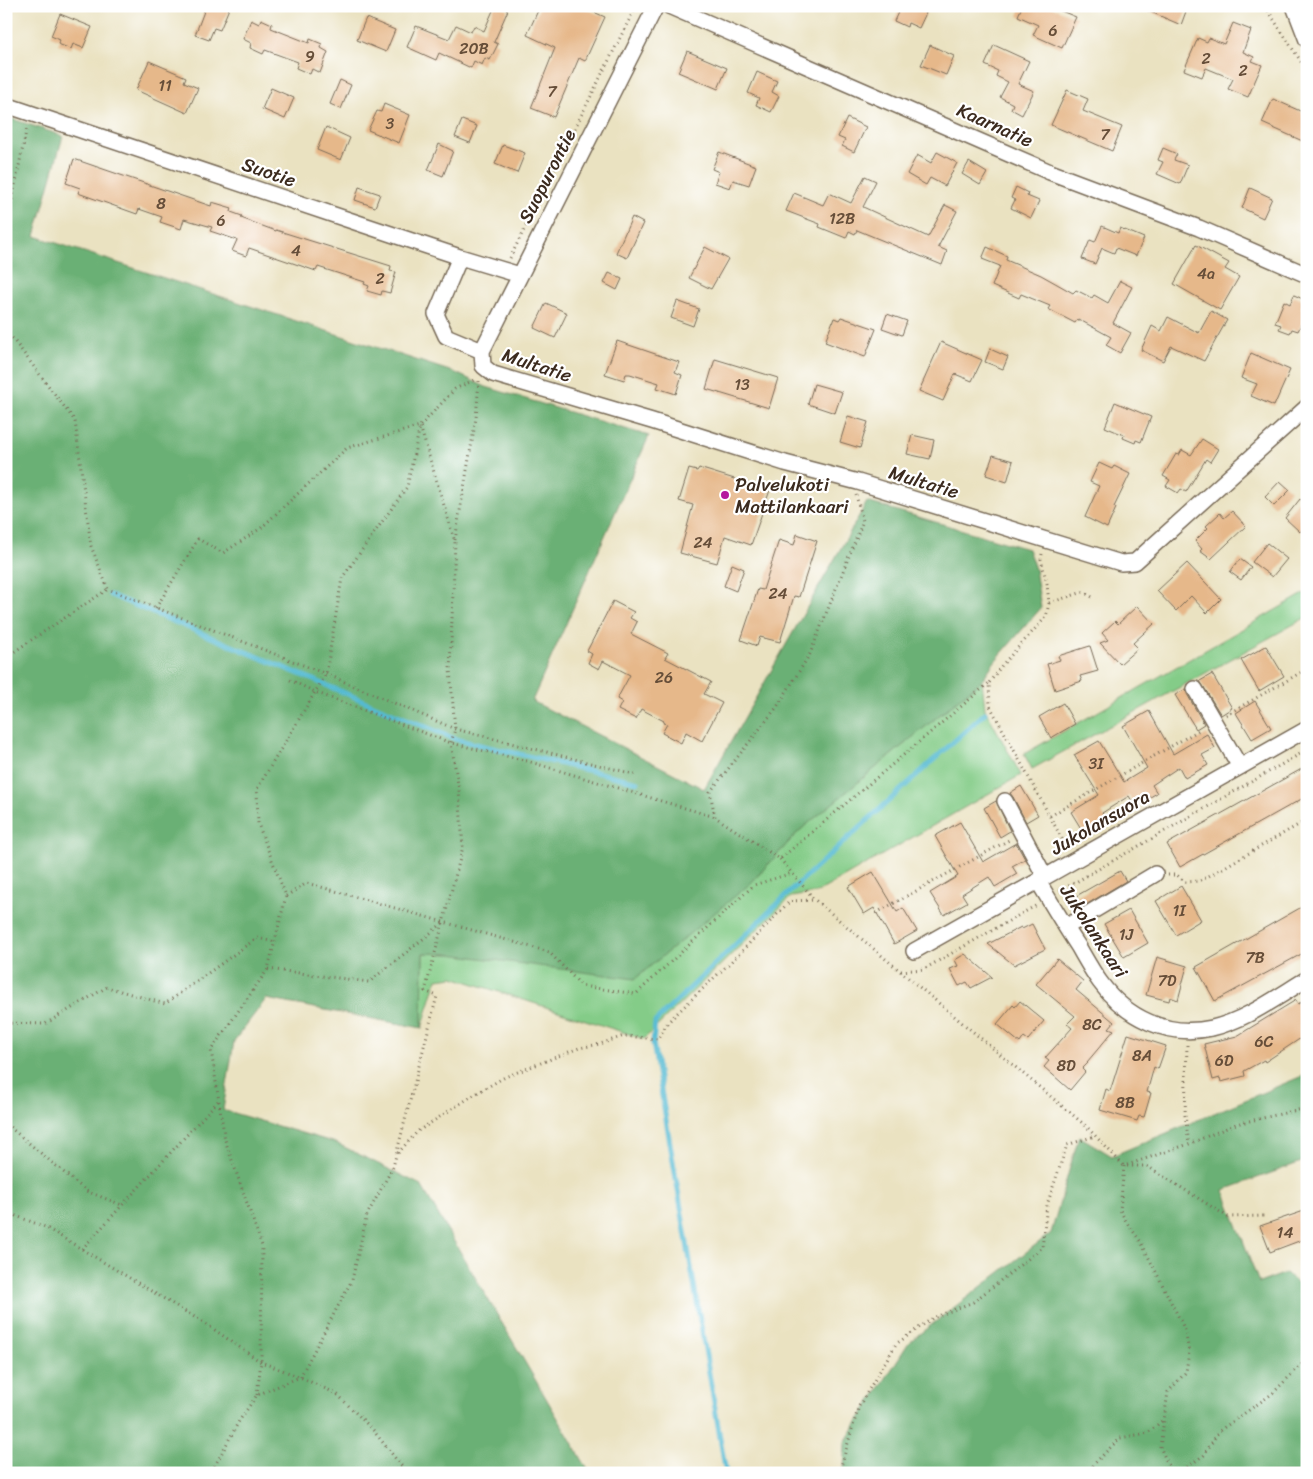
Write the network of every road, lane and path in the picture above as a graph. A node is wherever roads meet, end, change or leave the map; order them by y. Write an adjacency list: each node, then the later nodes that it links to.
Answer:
1 (636, 6): 12 (path)
2 (656, 6): 13 (street, Suopurontie)
3 (670, 6): 14 (street, Kaarnatie)
4 (1267, 6): 7 (path)
5 (1298, 7): 6 (street)
6 (1307, 40)
7 (1307, 71)
8 (6, 105): 9 (street, Suotie)
9 (30, 113): 10 (path); 11 (street, Suotie)
10 (6, 229)
11 (460, 257): 12 (street, Suotie); 16 (street, Multatie)
12 (504, 269): 13 (street, Suotie)
13 (520, 275): 16 (street, Suopurontie)
14 (1307, 275)
15 (6, 330): 22 (path)
16 (482, 358): 20 (street, Multatie)
17 (1307, 407): 20 (street, Multatie)
18 (420, 426): 21 (path); 21 (path); 25 (path); 28 (path)
19 (856, 495): 42 (path)
20 (1041, 538): 24 (path)
21 (455, 542): 35 (path)
22 (108, 589): 25 (path); 26 (path)
23 (1094, 598): 24 (path)
24 (1049, 603): 30 (path)
25 (156, 608): 28 (path)
26 (6, 656)
27 (1307, 669): 33 (path)
28 (326, 674): 32 (path); 35 (path)
29 (290, 680): 32 (path)
30 (989, 682): 41 (path); 45 (path)
31 (1195, 688): 33 (street)
32 (315, 692): 36 (path); 50 (path)
33 (1214, 722): 38 (street); 41 (path)
34 (1307, 729): 38 (street, Jukolansuora)
35 (454, 731): 36 (path); 39 (path)
36 (451, 743): 42 (path); 54 (path)
37 (1307, 750): 51 (path)
38 (1240, 767): 46 (street, Jukolansuora)
39 (638, 774)
40 (1005, 801): 44 (street, Jukolankaari)
41 (1050, 816): 46 (path)
42 (715, 817): 45 (path)
43 (1307, 820): 48 (path)
44 (1022, 833): 49 (street, Jukolankaari); 53 (path)
45 (780, 859): 47 (path)
46 (1073, 860): 49 (street, Jukolansuora)
47 (792, 873): 52 (path); 54 (path)
48 (1155, 874): 55 (street)
49 (1042, 879): 51 (street, Jukolankaari); 57 (street, Jukolansuora)
50 (286, 896): 54 (path); 56 (path)
51 (1048, 898): 55 (street, Jukolankaari); 59 (path)
52 (815, 900): 59 (path); 68 (path)
53 (876, 913)
54 (444, 923): 58 (path); 68 (path)
55 (1066, 927): 62 (street, Jukolankaari)
56 (275, 942): 58 (path); 61 (path)
57 (914, 951)
58 (268, 969): 63 (path)
59 (900, 972): 66 (path)
60 (1307, 979): 62 (street, Jukolankaari)
61 (6, 1023)
62 (1187, 1032): 67 (path)
63 (219, 1100): 70 (path); 75 (path)
64 (1307, 1108): 67 (path)
65 (6, 1124): 70 (path)
66 (1095, 1136): 69 (path); 81 (path)
67 (1189, 1144): 69 (path)
68 (396, 1155): 76 (path)
69 (1124, 1166): 72 (path); 78 (path)
70 (122, 1205): 73 (path)
71 (6, 1212): 73 (path)
72 (1264, 1216)
73 (82, 1249): 75 (path)
74 (1307, 1359): 84 (path)
75 (261, 1362): 76 (path); 77 (path)
76 (300, 1377): 77 (path); 80 (path)
77 (257, 1395): 79 (path)
78 (1164, 1418): 82 (path); 83 (path)
79 (211, 1473)
80 (407, 1473)
81 (839, 1473)
82 (1085, 1473)
83 (1172, 1473)
84 (1179, 1473)

